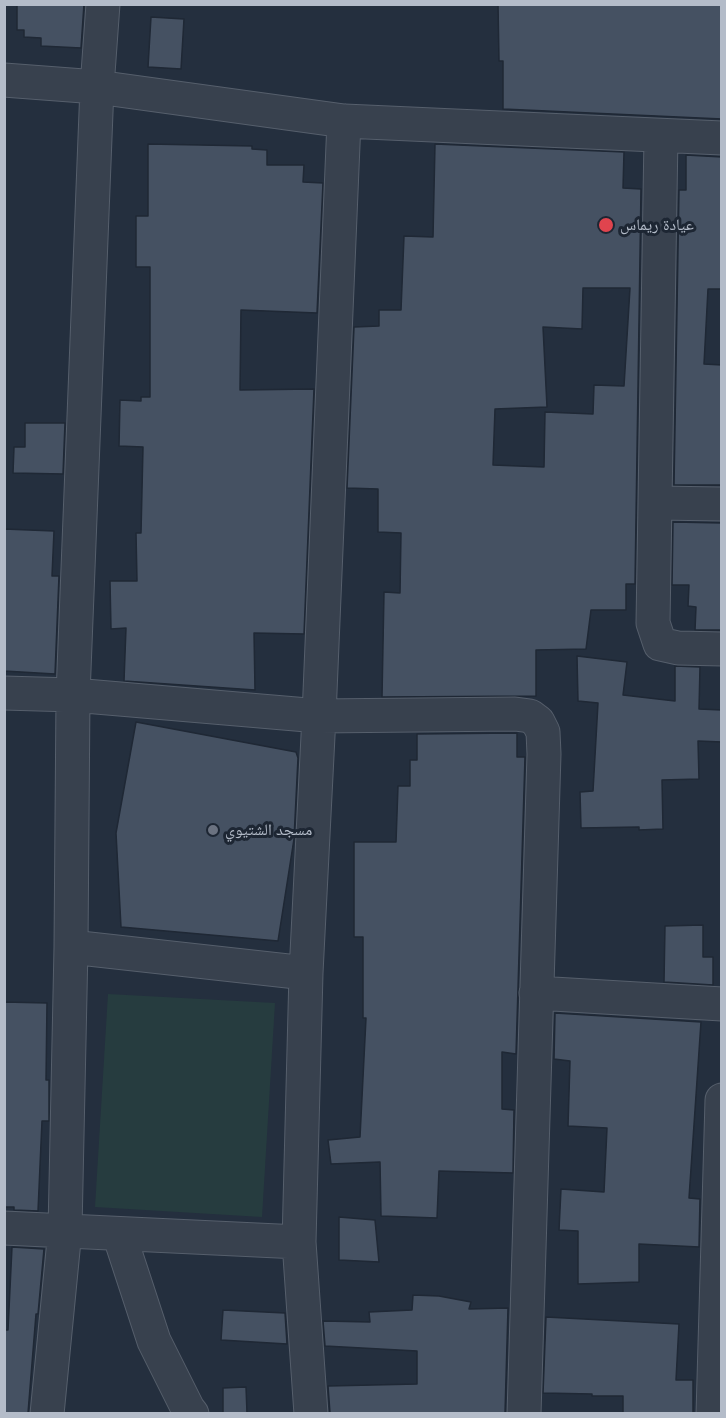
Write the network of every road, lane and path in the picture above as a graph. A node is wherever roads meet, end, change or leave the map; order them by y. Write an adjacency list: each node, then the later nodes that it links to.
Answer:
1 (103, 4): 3 (street)
2 (4, 80): 3 (street)
3 (97, 87): 4 (street); 11 (street)
4 (344, 121): 5 (street); 12 (street)
5 (661, 136): 6 (street); 7 (street)
6 (722, 138)
7 (657, 503): 8 (street); 9 (street)
8 (722, 504)
9 (722, 648)
10 (4, 693): 11 (street)
11 (73, 695): 12 (street); 13 (street)
12 (319, 716): 14 (street); 15 (street)
13 (71, 947): 14 (street); 19 (street)
14 (306, 973): 21 (street)
15 (536, 993): 16 (street); 25 (street)
16 (722, 1004)
17 (722, 1100): 26 (street)
18 (4, 1228): 19 (street)
19 (65, 1230): 20 (street); 22 (street)
20 (119, 1234): 21 (street); 23 (street)
21 (299, 1242): 24 (street)
22 (47, 1413)
23 (192, 1413)
24 (311, 1413)
25 (524, 1413)
26 (713, 1413)

